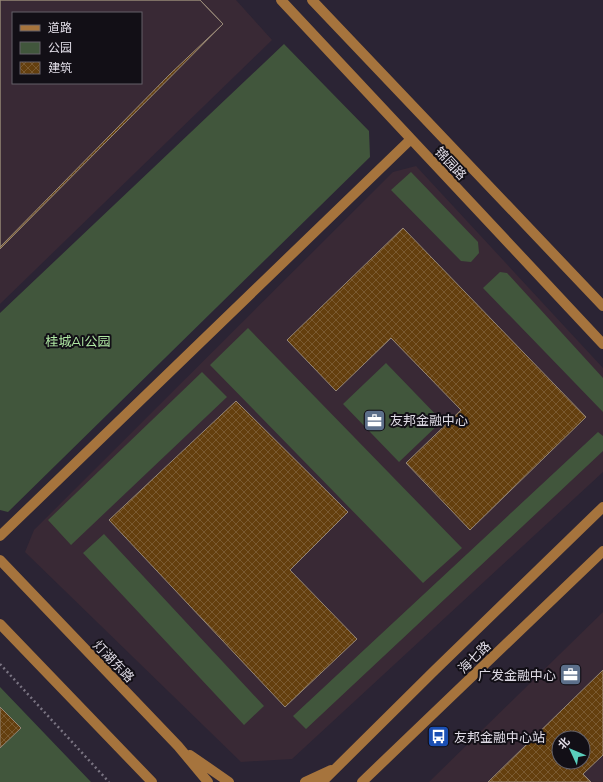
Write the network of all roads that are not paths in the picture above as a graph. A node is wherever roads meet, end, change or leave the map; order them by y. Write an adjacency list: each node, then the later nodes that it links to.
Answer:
1 (280, 0): 3 (main road, 锦园路)
2 (312, 0): 4 (main road, 锦园路)
3 (411, 139): 5 (main road, 锦园路); 7 (main road)
4 (603, 306)
5 (603, 344)
6 (603, 507): 12 (main road)
7 (0, 536)
8 (603, 551): 18 (main road, 海七路)
9 (0, 560): 11 (main road, 灯湖东路)
10 (0, 624): 13 (main road)
11 (178, 746): 14 (main road, 灯湖东路); 15 (main road)
12 (338, 767): 16 (main road); 17 (main road)
13 (149, 780)
14 (208, 782)
15 (229, 782)
16 (305, 782)
17 (322, 782)
18 (362, 782)

